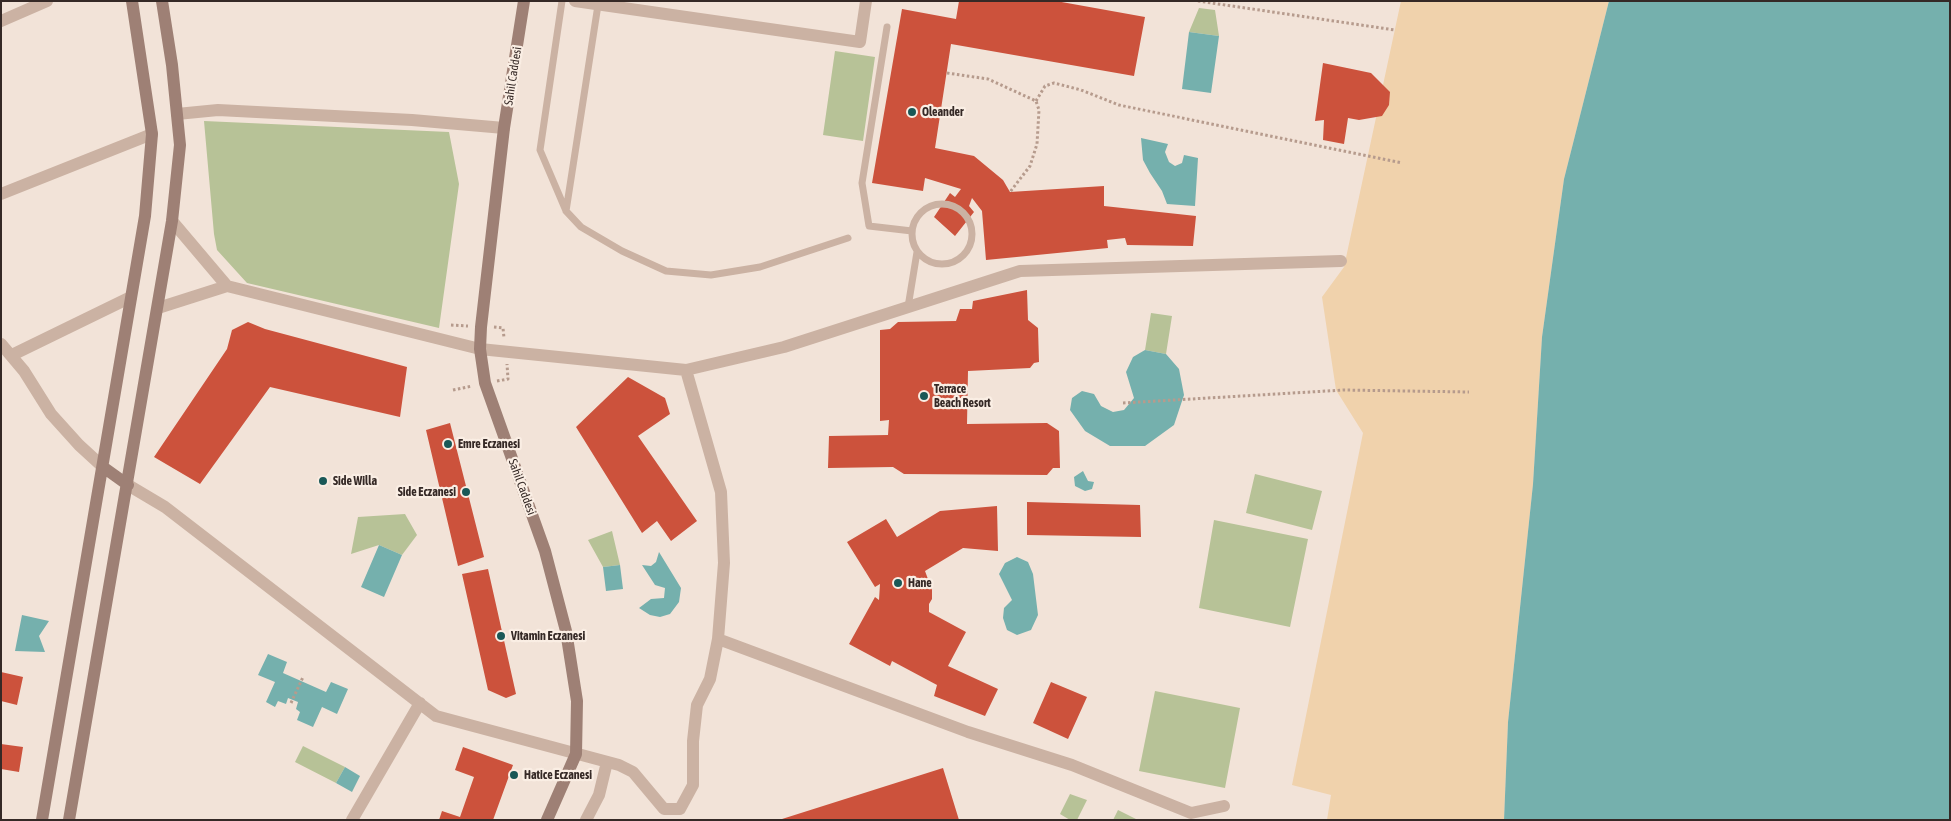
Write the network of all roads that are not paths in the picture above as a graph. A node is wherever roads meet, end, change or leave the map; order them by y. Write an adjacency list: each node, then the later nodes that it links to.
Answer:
1 (47, 1): 9 (street)
2 (132, 1): 13 (main road)
3 (162, 1): 11 (main road)
4 (524, 1): 12 (main road, Sahil Caddesi)
5 (562, 1): 15 (lane)
6 (575, 1): 8 (street)
7 (866, 1): 8 (street)
8 (598, 5): 15 (lane)
9 (1, 21)
10 (887, 27): 17 (lane)
11 (177, 114): 12 (street); 16 (main road)
12 (504, 128): 26 (main road, Sahil Caddesi)
13 (152, 134): 14 (street); 22 (main road)
14 (1, 194)
15 (566, 211): 18 (lane)
16 (172, 221): 21 (street); 24 (main road)
17 (912, 232): 19 (lane); 19 (lane)
18 (848, 238)
19 (917, 252): 23 (lane)
20 (1341, 261): 23 (street)
21 (227, 286): 24 (street); 26 (street)
22 (131, 296): 27 (street); 29 (main road)
23 (908, 307): 28 (street)
24 (158, 308): 30 (main road)
25 (1, 344): 27 (street)
26 (480, 349): 28 (street); 33 (main road, Sahil Caddesi)
27 (12, 356): 29 (street)
28 (686, 370): 31 (street)
29 (103, 467): 30 (main road); 37 (main road)
30 (128, 485): 32 (street); 38 (main road)
31 (718, 639): 34 (street); 36 (street)
32 (420, 704): 33 (street); 39 (street)
33 (576, 754): 34 (street); 40 (main road, Sahil Caddesi)
34 (607, 762): 41 (street)
35 (1224, 806): 36 (street)
36 (1194, 817)
37 (42, 820)
38 (69, 820)
39 (352, 820)
40 (547, 820)
41 (586, 820)

